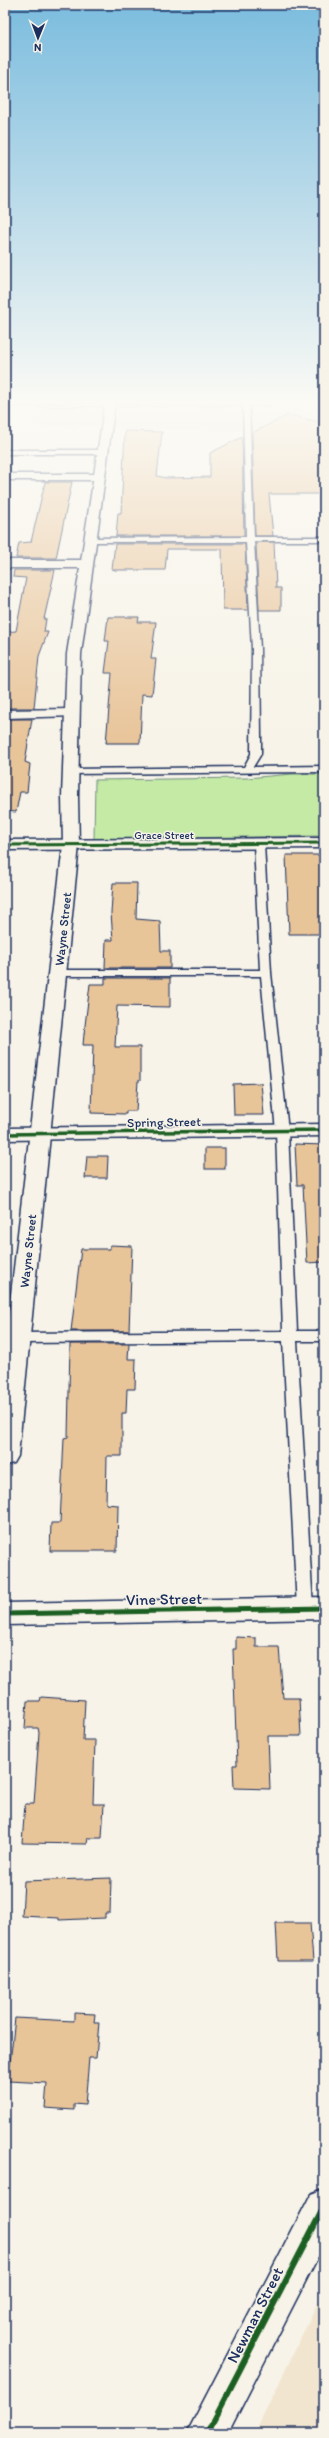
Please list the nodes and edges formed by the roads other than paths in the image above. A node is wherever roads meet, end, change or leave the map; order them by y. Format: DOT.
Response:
graph roads {
  1 [pos="93,516"];
  2 [pos="249,516"];
  3 [pos="250,539"];
  4 [pos="324,539"];
  5 [pos="89,540"];
  6 [pos="5,564"];
  7 [pos="85,564"];
  8 [pos="72,713"];
  9 [pos="5,714"];
  10 [pos="324,769"];
  11 [pos="247,770"];
  12 [pos="70,772"];
  13 [pos="324,843"];
  14 [pos="258,844"];
  15 [pos="5,845"];
  16 [pos="71,845"];
  17 [pos="59,973"];
  18 [pos="266,973"];
  19 [pos="324,1130"];
  20 [pos="282,1131"];
  21 [pos="41,1133"];
  22 [pos="5,1134"];
  23 [pos="290,1336"];
  24 [pos="324,1336"];
  25 [pos="18,1338"];
  26 [pos="5,1456"];
  27 [pos="315,1608"];
  28 [pos="5,1614"];
  29 [pos="324,2207"];
  30 [pos="207,2433"];
  1 -- 5 [label="main road, Wayne Street"];
  2 -- 3 [label="lane"];
  3 -- 4 [label="lane"];
  3 -- 5 [label="lane"];
  3 -- 11 [label="lane"];
  5 -- 7 [label="main road, Wayne Street"];
  6 -- 7 [label="main road"];
  7 -- 8 [label="main road, Wayne Street"];
  8 -- 9 [label="main road"];
  8 -- 12 [label="main road, Wayne Street"];
  10 -- 11 [label="lane"];
  11 -- 12 [label="lane"];
  12 -- 16 [label="main road, Wayne Street"];
  13 -- 14 [label="main road, Grace Street"];
  14 -- 16 [label="main road, Grace Street"];
  14 -- 18 [label="lane"];
  15 -- 16 [label="main road, Grace Street"];
  16 -- 17 [label="main road, Wayne Street"];
  17 -- 18 [label="lane"];
  17 -- 21 [label="main road, Wayne Street"];
  18 -- 20 [label="lane"];
  19 -- 20 [label="main road, Spring Street"];
  20 -- 21 [label="main road, Spring Street"];
  20 -- 23 [label="lane"];
  21 -- 22 [label="main road, Spring Street"];
  21 -- 25 [label="main road, Wayne Street"];
  23 -- 24 [label="lane"];
  23 -- 25 [label="lane"];
  23 -- 27 [label="lane"];
  25 -- 26 [label="main road, Wayne Street"];
  27 -- 28 [label="main road, Vine Street"];
  29 -- 30 [label="main road, Newman Street"];
}
